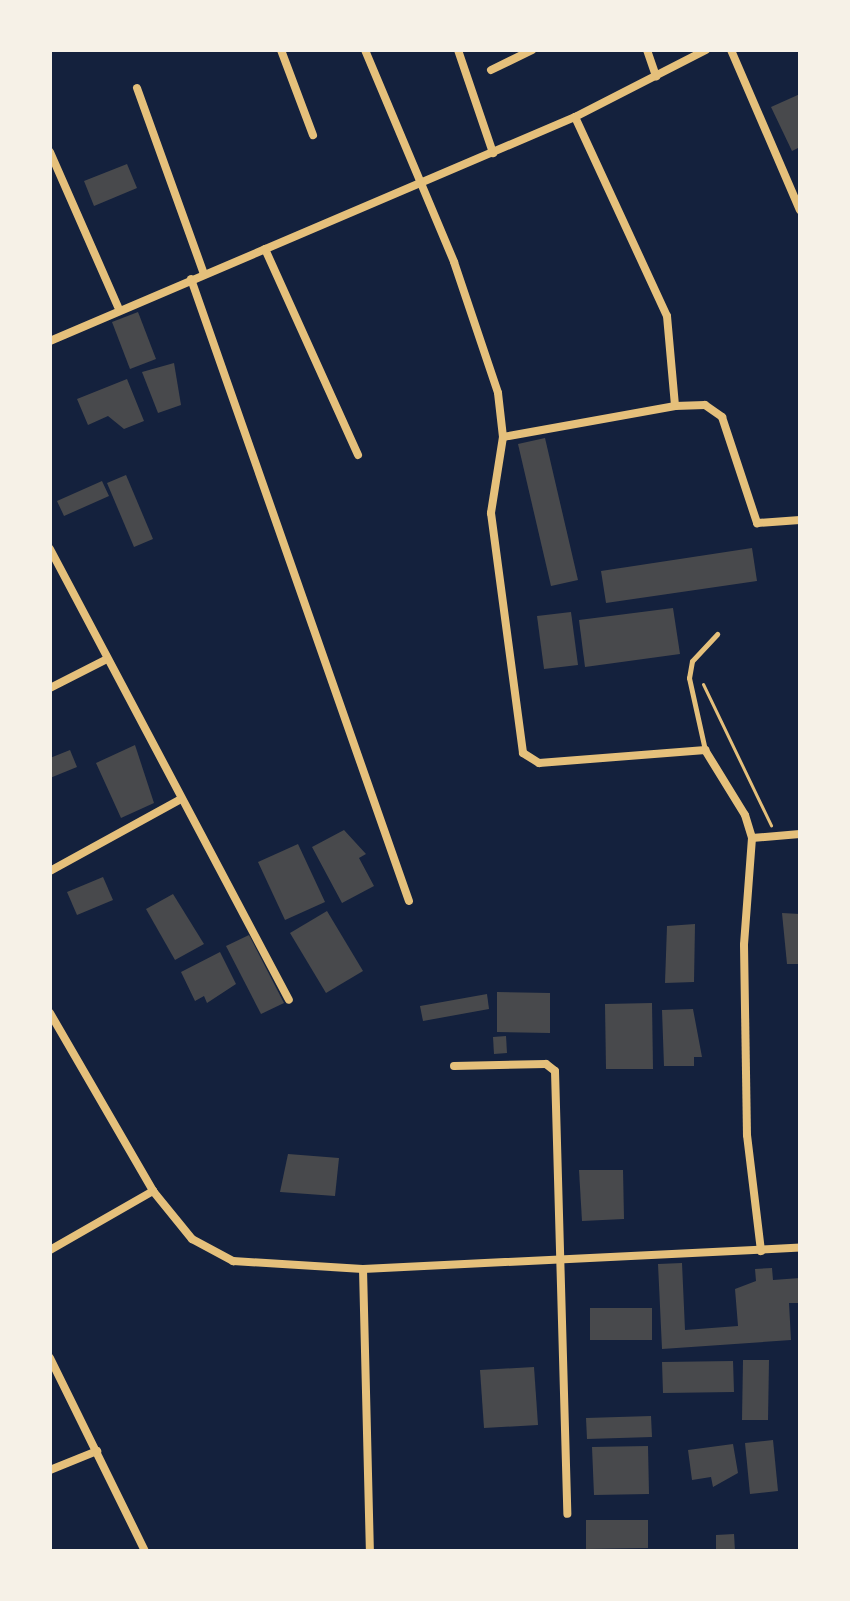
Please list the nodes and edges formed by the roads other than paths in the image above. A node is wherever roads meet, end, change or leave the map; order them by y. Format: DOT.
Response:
graph roads {
  1 [pos="281,50"];
  2 [pos="365,50"];
  3 [pos="458,50"];
  4 [pos="532,50"];
  5 [pos="647,50"];
  6 [pos="706,50"];
  7 [pos="731,50"];
  8 [pos="491,70"];
  9 [pos="656,76"];
  10 [pos="137,88"];
  11 [pos="575,117"];
  12 [pos="313,135"];
  13 [pos="50,152"];
  14 [pos="493,153"];
  15 [pos="421,182"];
  16 [pos="800,210"];
  17 [pos="265,249"];
  18 [pos="204,274"];
  19 [pos="191,279"];
  20 [pos="118,307"];
  21 [pos="50,341"];
  22 [pos="675,406"];
  23 [pos="503,437"];
  24 [pos="358,455"];
  25 [pos="800,520"];
  26 [pos="50,549"];
  27 [pos="717,634"];
  28 [pos="107,659"];
  29 [pos="50,688"];
  30 [pos="705,750"];
  31 [pos="181,799"];
  32 [pos="800,834"];
  33 [pos="752,838"];
  34 [pos="50,871"];
  35 [pos="409,901"];
  36 [pos="289,1000"];
  37 [pos="50,1013"];
  38 [pos="454,1066"];
  39 [pos="153,1191"];
  40 [pos="800,1248"];
  41 [pos="50,1250"];
  42 [pos="761,1251"];
  43 [pos="560,1259"];
  44 [pos="363,1269"];
  45 [pos="50,1358"];
  46 [pos="97,1451"];
  47 [pos="50,1470"];
  48 [pos="567,1514"];
  49 [pos="145,1551"];
  50 [pos="370,1551"];
  1 -- 12 [label="street"];
  2 -- 15 [label="street"];
  3 -- 14 [label="street"];
  4 -- 8 [label="street"];
  5 -- 9 [label="street"];
  6 -- 9 [label="street"];
  7 -- 16 [label="street"];
  9 -- 11 [label="street"];
  10 -- 18 [label="street"];
  11 -- 14 [label="street"];
  11 -- 22 [label="street"];
  13 -- 20 [label="street"];
  14 -- 15 [label="street"];
  15 -- 17 [label="street"];
  15 -- 23 [label="street"];
  17 -- 18 [label="street"];
  17 -- 24 [label="street"];
  18 -- 19 [label="street"];
  19 -- 20 [label="street"];
  19 -- 35 [label="street"];
  20 -- 21 [label="street"];
  22 -- 23 [label="street"];
  22 -- 25 [label="street"];
  23 -- 30 [label="street"];
  26 -- 28 [label="street"];
  27 -- 30 [label="lane"];
  28 -- 29 [label="street"];
  28 -- 31 [label="street"];
  30 -- 33 [label="street"];
  31 -- 34 [label="street"];
  31 -- 36 [label="street"];
  32 -- 33 [label="street"];
  33 -- 42 [label="street"];
  37 -- 39 [label="street"];
  38 -- 43 [label="street"];
  39 -- 41 [label="street"];
  39 -- 44 [label="street"];
  40 -- 42 [label="street"];
  42 -- 43 [label="street"];
  43 -- 44 [label="street"];
  43 -- 48 [label="street"];
  44 -- 50 [label="street"];
  45 -- 46 [label="street"];
  46 -- 47 [label="street"];
  46 -- 49 [label="street"];
}
